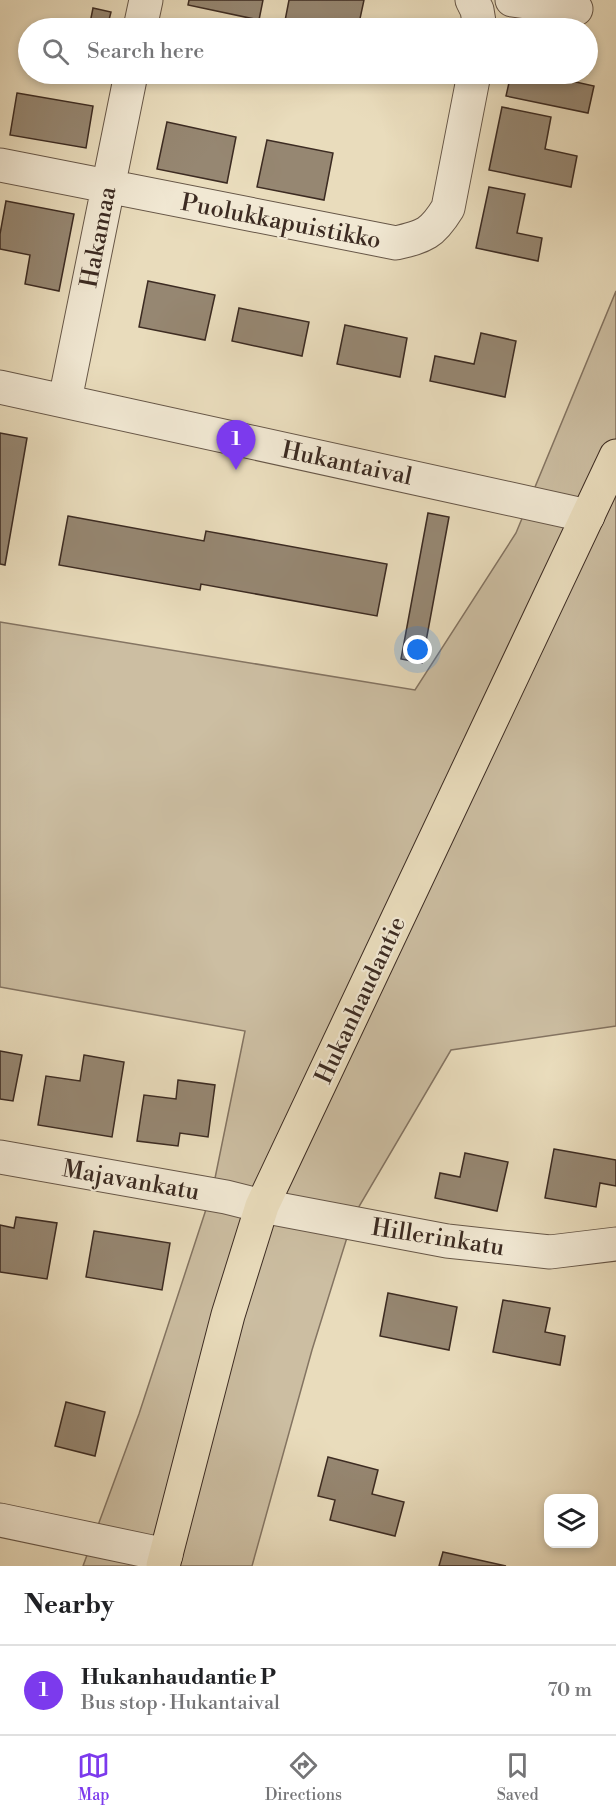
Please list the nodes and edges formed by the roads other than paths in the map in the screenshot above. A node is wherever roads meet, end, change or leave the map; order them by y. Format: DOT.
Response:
graph roads {
  1 [pos="146,0"];
  2 [pos="472,0"];
  3 [pos="512,0"];
  4 [pos="576,9"];
  5 [pos="142,18"];
  6 [pos="478,18"];
  7 [pos="129,84"];
  8 [pos="472,84"];
  9 [pos="0,165"];
  10 [pos="109,185"];
  11 [pos="0,387"];
  12 [pos="65,400"];
  13 [pos="616,456"];
  14 [pos="588,516"];
  15 [pos="0,1157"];
  16 [pos="262,1206"];
  17 [pos="616,1244"];
  18 [pos="0,1520"];
  19 [pos="164,1560"];
  1 -- 5 [label="street"];
  2 -- 6 [label="street"];
  3 -- 4 [label="street"];
  7 -- 10 [label="street, Hakamaa"];
  8 -- 10 [label="street, Puolukkapuistikko"];
  9 -- 10 [label="street, Puolukkapuistikko"];
  10 -- 12 [label="street, Hakamaa"];
  11 -- 12 [label="street, Hukantaival"];
  12 -- 14 [label="street, Hukantaival"];
  13 -- 14 [label="main road, Hukanhaudantie"];
  14 -- 16 [label="main road, Hukanhaudantie"];
  15 -- 16 [label="street, Majavankatu"];
  16 -- 17 [label="street, Hillerinkatu"];
  16 -- 19 [label="main road, Hukanhaudantie"];
  18 -- 19 [label="street"];
}
